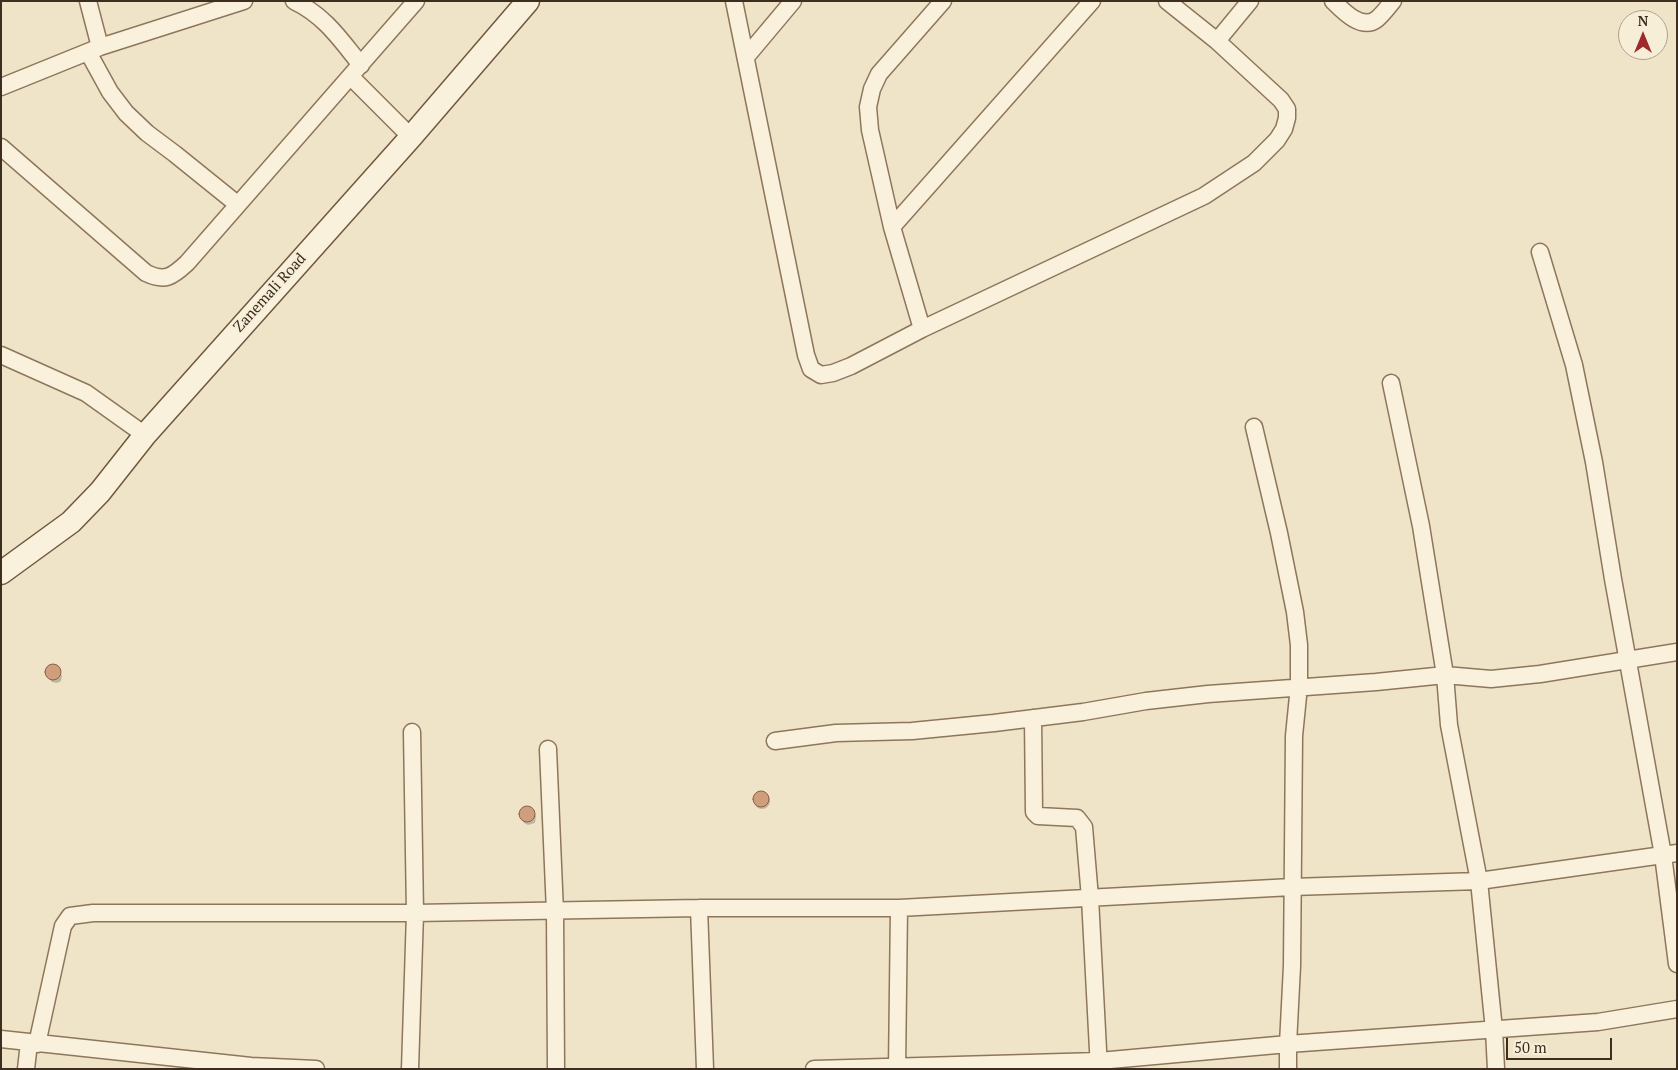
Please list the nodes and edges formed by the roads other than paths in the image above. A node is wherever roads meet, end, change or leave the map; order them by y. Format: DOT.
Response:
graph roads {
  1 [pos="88,1"];
  2 [pos="244,1"];
  3 [pos="294,1"];
  4 [pos="416,1"];
  5 [pos="528,1"];
  6 [pos="734,1"];
  7 [pos="793,1"];
  8 [pos="943,1"];
  9 [pos="1092,1"];
  10 [pos="1167,1"];
  11 [pos="1250,1"];
  12 [pos="1333,1"];
  13 [pos="1393,1"];
  14 [pos="1217,41"];
  15 [pos="94,49"];
  16 [pos="746,57"];
  17 [pos="356,71"];
  18 [pos="1,87"];
  19 [pos="411,136"];
  20 [pos="1,147"];
  21 [pos="237,204"];
  22 [pos="892,227"];
  23 [pos="1540,252"];
  24 [pos="922,328"];
  25 [pos="1,355"];
  26 [pos="1390,384"];
  27 [pos="1254,427"];
  28 [pos="145,435"];
  29 [pos="1,573"];
  30 [pos="1677,652"];
  31 [pos="1629,659"];
  32 [pos="1445,675"];
  33 [pos="1299,686"];
  34 [pos="1032,718"];
  35 [pos="412,732"];
  36 [pos="775,741"];
  37 [pos="548,748"];
  38 [pos="1670,854"];
  39 [pos="1478,881"];
  40 [pos="1292,887"];
  41 [pos="1090,898"];
  42 [pos="699,908"];
  43 [pos="898,908"];
  44 [pos="555,912"];
  45 [pos="415,913"];
  46 [pos="1677,964"];
  47 [pos="1677,1009"];
  48 [pos="1494,1030"];
  49 [pos="1,1039"];
  50 [pos="33,1043"];
  51 [pos="1288,1044"];
  52 [pos="1099,1065"];
  53 [pos="251,1067"];
  54 [pos="897,1068"];
  55 [pos="26,1069"];
  56 [pos="316,1069"];
  57 [pos="410,1069"];
  58 [pos="556,1069"];
  59 [pos="705,1069"];
  60 [pos="814,1069"];
  61 [pos="1288,1069"];
  62 [pos="1496,1069"];
  1 -- 15 [label="street"];
  2 -- 15 [label="street"];
  3 -- 17 [label="street"];
  4 -- 17 [label="street"];
  5 -- 19 [label="street, Zanemali Road"];
  6 -- 16 [label="street"];
  7 -- 16 [label="street"];
  8 -- 22 [label="street"];
  9 -- 22 [label="street"];
  10 -- 14 [label="street"];
  11 -- 14 [label="street"];
  12 -- 13 [label="street"];
  14 -- 24 [label="street"];
  15 -- 18 [label="street"];
  15 -- 21 [label="street"];
  16 -- 24 [label="street"];
  17 -- 19 [label="street"];
  17 -- 21 [label="street"];
  19 -- 28 [label="street, Zanemali Road"];
  20 -- 21 [label="street"];
  22 -- 24 [label="street"];
  23 -- 31 [label="street"];
  25 -- 28 [label="street"];
  26 -- 32 [label="street"];
  27 -- 33 [label="street"];
  28 -- 29 [label="street, Zanemali Road"];
  30 -- 31 [label="street"];
  31 -- 32 [label="street"];
  31 -- 38 [label="street"];
  32 -- 33 [label="street"];
  32 -- 39 [label="street"];
  33 -- 34 [label="street"];
  33 -- 40 [label="street"];
  34 -- 36 [label="street"];
  34 -- 41 [label="street"];
  35 -- 45 [label="street"];
  37 -- 44 [label="street"];
  38 -- 39 [label="street"];
  38 -- 46 [label="street"];
  39 -- 40 [label="street"];
  39 -- 48 [label="street"];
  40 -- 41 [label="street"];
  40 -- 51 [label="street"];
  41 -- 43 [label="street"];
  41 -- 52 [label="street"];
  42 -- 43 [label="street"];
  42 -- 44 [label="street"];
  42 -- 59 [label="street"];
  43 -- 54 [label="street"];
  44 -- 45 [label="street"];
  44 -- 58 [label="street"];
  45 -- 50 [label="street"];
  45 -- 57 [label="street"];
  47 -- 48 [label="street"];
  48 -- 51 [label="street"];
  48 -- 62 [label="street"];
  49 -- 50 [label="street"];
  50 -- 53 [label="street"];
  50 -- 55 [label="street"];
  51 -- 52 [label="street"];
  51 -- 61 [label="street"];
  52 -- 54 [label="street"];
  53 -- 56 [label="street"];
  54 -- 60 [label="street"];
}
